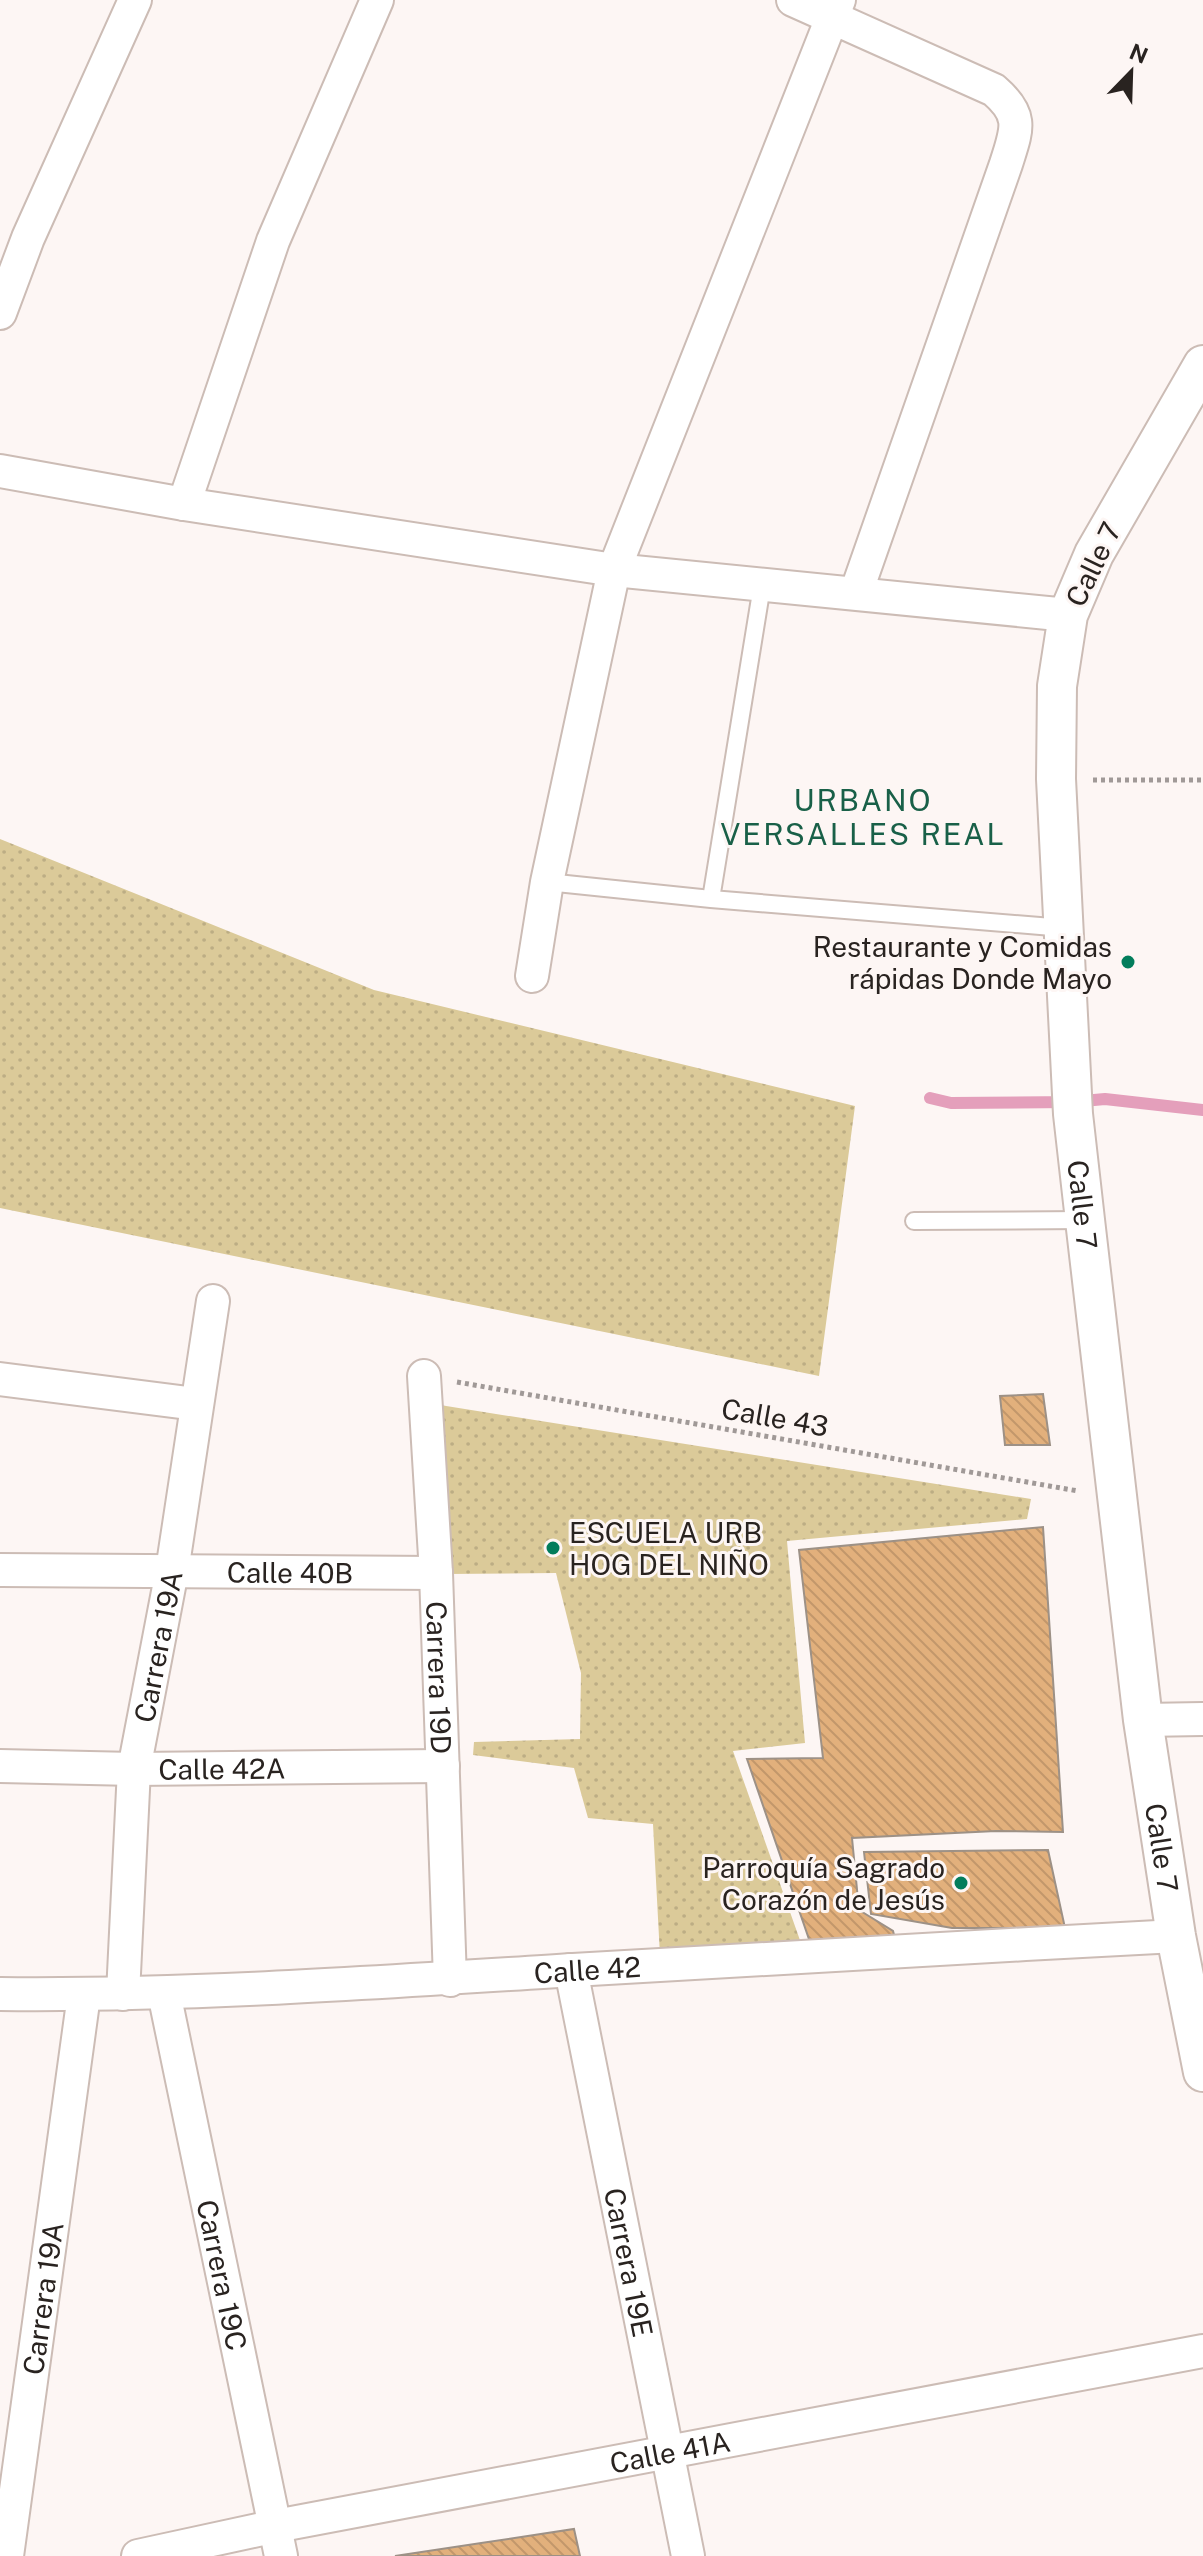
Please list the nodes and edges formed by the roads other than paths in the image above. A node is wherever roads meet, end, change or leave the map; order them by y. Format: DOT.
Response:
graph roads {
  1 [pos="135,0"];
  2 [pos="377,0"];
  3 [pos="793,0"];
  4 [pos="835,9"];
  5 [pos="0,313"];
  6 [pos="1203,365"];
  7 [pos="0,471"];
  8 [pos="184,504"];
  9 [pos="614,570"];
  10 [pos="762,586"];
  11 [pos="856,593"];
  12 [pos="1068,615"];
  13 [pos="547,882"];
  14 [pos="711,899"];
  15 [pos="1064,928"];
  16 [pos="532,976"];
  17 [pos="1085,1220"];
  18 [pos="914,1221"];
  19 [pos="213,1301"];
  20 [pos="424,1376"];
  21 [pos="0,1379"];
  22 [pos="196,1404"];
  23 [pos="0,1570"];
  24 [pos="172,1571"];
  25 [pos="436,1573"];
  26 [pos="1203,1719"];
  27 [pos="1143,1720"];
  28 [pos="0,1766"];
  29 [pos="443,1766"];
  30 [pos="134,1769"];
  31 [pos="1176,1936"];
  32 [pos="571,1970"];
  33 [pos="450,1980"];
  34 [pos="164,1993"];
  35 [pos="0,1994"];
  36 [pos="123,1994"];
  37 [pos="84,1995"];
  38 [pos="1203,2072"];
  39 [pos="1203,2351"];
  40 [pos="667,2451"];
  41 [pos="279,2541"];
  42 [pos="7,2556"];
  43 [pos="138,2556"];
  44 [pos="688,2556"];
  1 -- 5 [label="street"];
  2 -- 8 [label="street"];
  3 -- 4 [label="street"];
  4 -- 9 [label="street"];
  4 -- 11 [label="street"];
  6 -- 12 [label="street, Calle 7"];
  7 -- 8 [label="street"];
  8 -- 9 [label="street"];
  9 -- 10 [label="street"];
  9 -- 13 [label="street"];
  10 -- 11 [label="street"];
  10 -- 14 [label="lane"];
  11 -- 12 [label="street"];
  12 -- 15 [label="street, Calle 7"];
  13 -- 14 [label="lane"];
  13 -- 16 [label="street"];
  14 -- 15 [label="lane"];
  15 -- 17 [label="street, Calle 7"];
  17 -- 18 [label="lane"];
  17 -- 27 [label="street, Calle 7"];
  19 -- 22 [label="street, Carrera 19A"];
  20 -- 25 [label="street, Carrera 19D"];
  21 -- 22 [label="street"];
  22 -- 24 [label="street, Carrera 19A"];
  23 -- 24 [label="street, Calle 40B"];
  24 -- 25 [label="street, Calle 40B"];
  24 -- 30 [label="street, Carrera 19A"];
  25 -- 29 [label="street, Carrera 19D"];
  26 -- 27 [label="street"];
  27 -- 31 [label="street, Calle 7"];
  28 -- 30 [label="street, Calle 42A"];
  29 -- 30 [label="street, Calle 42A"];
  29 -- 33 [label="street, Carrera 19D"];
  30 -- 36 [label="street, Carrera 19A"];
  31 -- 32 [label="street, Calle 42"];
  31 -- 38 [label="street, Calle 7"];
  32 -- 33 [label="street, Calle 42"];
  32 -- 40 [label="street, Carrera 19E"];
  33 -- 34 [label="street, Calle 42"];
  34 -- 36 [label="street, Calle 42"];
  34 -- 41 [label="street, Carrera 19C"];
  35 -- 37 [label="street, Calle 42"];
  36 -- 37 [label="street, Calle 42"];
  37 -- 42 [label="street, Carrera 19A"];
  39 -- 40 [label="street, Calle 41A"];
  40 -- 41 [label="street, Calle 41A"];
  40 -- 44 [label="street, Carrera 19E"];
  41 -- 43 [label="street, Calle 41A"];
}
